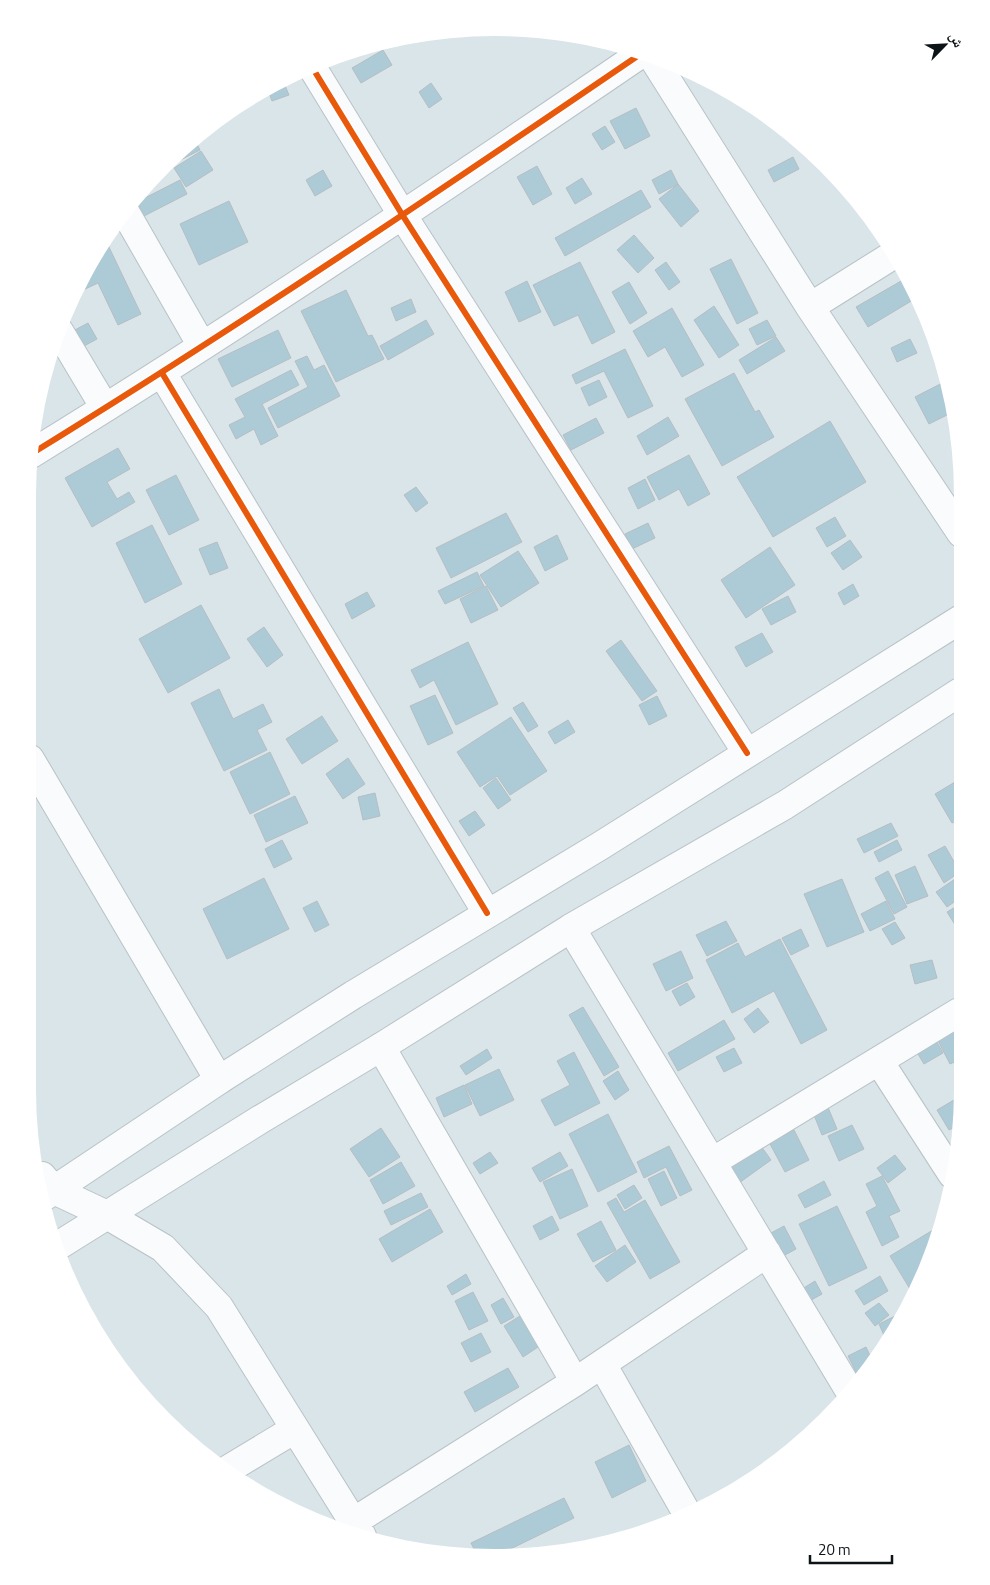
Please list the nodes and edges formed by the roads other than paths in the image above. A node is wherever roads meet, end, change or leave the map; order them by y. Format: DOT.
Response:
graph roads {
  1 [pos="634,58"];
  2 [pos="660,67"];
  3 [pos="315,73"];
  4 [pos="403,216"];
  5 [pos="129,219"];
  6 [pos="887,258"];
  7 [pos="810,307"];
  8 [pos="64,339"];
  9 [pos="202,346"];
  10 [pos="162,373"];
  11 [pos="105,408"];
  12 [pos="39,449"];
  13 [pos="954,523"];
  14 [pos="954,623"];
  15 [pos="954,696"];
  16 [pos="747,753"];
  17 [pos="36,769"];
  18 [pos="487,913"];
  19 [pos="571,928"];
  20 [pos="954,1015"];
  21 [pos="381,1048"];
  22 [pos="879,1061"];
  23 [pos="219,1080"];
  24 [pos="712,1162"];
  25 [pos="947,1167"];
  26 [pos="47,1187"];
  27 [pos="108,1215"];
  28 [pos="63,1243"];
  29 [pos="767,1253"];
  30 [pos="602,1364"];
  31 [pos="575,1382"];
  32 [pos="846,1385"];
  33 [pos="295,1429"];
  34 [pos="233,1466"];
  35 [pos="684,1508"];
  36 [pos="357,1527"];
  37 [pos="360,1528"];
  1 -- 4 [label="street"];
  2 -- 7 [label="street"];
  3 -- 4 [label="street"];
  4 -- 9 [label="street"];
  4 -- 16 [label="street"];
  5 -- 9 [label="street"];
  6 -- 7 [label="street"];
  7 -- 13 [label="street"];
  8 -- 11 [label="street"];
  9 -- 10 [label="street"];
  10 -- 11 [label="street"];
  10 -- 18 [label="street"];
  11 -- 12 [label="street"];
  14 -- 16 [label="street"];
  15 -- 19 [label="street"];
  16 -- 18 [label="street"];
  17 -- 23 [label="street"];
  18 -- 23 [label="street"];
  19 -- 21 [label="street"];
  19 -- 24 [label="street"];
  20 -- 22 [label="street"];
  21 -- 27 [label="street"];
  21 -- 31 [label="street"];
  22 -- 24 [label="street"];
  22 -- 25 [label="street"];
  23 -- 26 [label="street"];
  24 -- 29 [label="street"];
  26 -- 27 [label="street"];
  27 -- 28 [label="street"];
  27 -- 33 [label="street"];
  29 -- 30 [label="street"];
  29 -- 32 [label="street"];
  30 -- 31 [label="street"];
  30 -- 35 [label="street"];
  31 -- 37 [label="street"];
  33 -- 34 [label="street"];
  33 -- 36 [label="street"];
}
